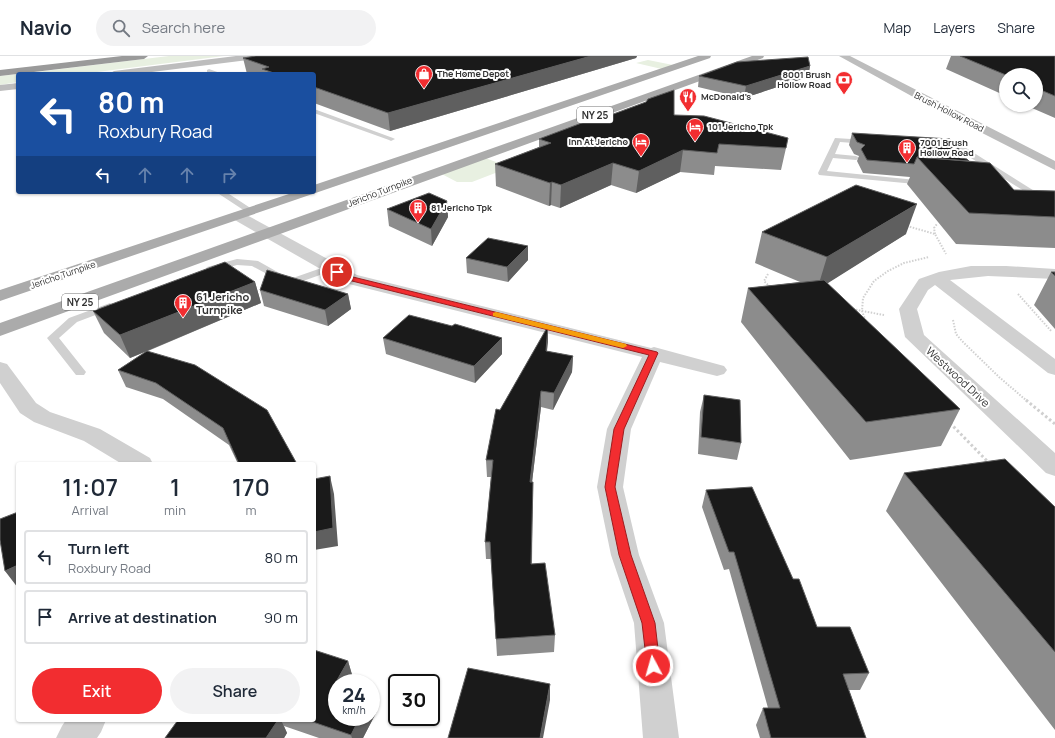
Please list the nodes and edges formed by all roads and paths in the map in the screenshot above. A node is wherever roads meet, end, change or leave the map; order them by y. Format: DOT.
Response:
graph roads {
  1 [pos="144,56"];
  2 [pos="257,56"];
  3 [pos="707,56"];
  4 [pos="760,56"];
  5 [pos="843,56"];
  6 [pos="209,71"];
  7 [pos="130,72"];
  8 [pos="212,72"];
  9 [pos="0,73"];
  10 [pos="16,86"];
  11 [pos="0,88"];
  12 [pos="316,112"];
  13 [pos="945,138"];
  14 [pos="391,139"];
  15 [pos="876,142"];
  16 [pos="930,146"];
  17 [pos="960,148"];
  18 [pos="830,156"];
  19 [pos="856,158"];
  20 [pos="1055,166"];
  21 [pos="981,169"];
  22 [pos="996,170"];
  23 [pos="931,183"];
  24 [pos="316,189"];
  25 [pos="1017,190"];
  26 [pos="222,194"];
  27 [pos="303,194"];
  28 [pos="244,214"];
  29 [pos="900,224"];
  30 [pos="937,224"];
  31 [pos="270,234"];
  32 [pos="935,234"];
  33 [pos="939,255"];
  34 [pos="931,256"];
  35 [pos="202,267"];
  36 [pos="330,268"];
  37 [pos="768,274"];
  38 [pos="1055,274"];
  39 [pos="938,279"];
  40 [pos="775,290"];
  41 [pos="1015,290"];
  42 [pos="0,296"];
  43 [pos="123,301"];
  44 [pos="847,308"];
  45 [pos="862,311"];
  46 [pos="67,314"];
  47 [pos="866,323"];
  48 [pos="0,330"];
  49 [pos="1052,332"];
  50 [pos="654,353"];
  51 [pos="0,368"];
  52 [pos="1055,369"];
  53 [pos="717,370"];
  54 [pos="80,372"];
  55 [pos="945,418"];
  56 [pos="138,462"];
  57 [pos="993,467"];
  58 [pos="1055,467"];
  59 [pos="87,722"];
  60 [pos="74,738"];
  61 [pos="661,738"];
  1 -- 9 [label="highway"];
  2 -- 7 [label="main road"];
  3 -- 24 [label="main road, Jericho Turnpike / NY 25"];
  4 -- 31 [label="main road, Jericho Turnpike / NY 25"];
  5 -- 20 [label="main road, Brush Hollow Road"];
  6 -- 8 [label="lane"];
  10 -- 11 [label="main road"];
  12 -- 14 [label="lane"];
  13 -- 17 [label="lane"];
  15 -- 18 [label="lane"];
  16 -- 17 [label="lane"];
  17 -- 22 [label="lane"];
  18 -- 19 [label="lane"];
  18 -- 23 [label="lane"];
  21 -- 22 [label="lane"];
  22 -- 25 [label="lane"];
  26 -- 28 [label="lane"];
  27 -- 28 [label="main road, Jericho Turnpike"];
  28 -- 31 [label="street"];
  28 -- 42 [label="main road, Jericho Turnpike"];
  29 -- 32 [label="path"];
  30 -- 32 [label="path"];
  31 -- 35 [label="main road, Jericho Turnpike / NY 25"];
  31 -- 36 [label="street"];
  32 -- 33 [label="path"];
  34 -- 45 [label="path"];
  35 -- 36 [label="lane"];
  35 -- 46 [label="main road, Jericho Turnpike / NY 25"];
  36 -- 50 [label="street"];
  37 -- 40 [label="path"];
  38 -- 39 [label="street, Westwood Drive"];
  39 -- 52 [label="street"];
  39 -- 58 [label="street, Westwood Drive"];
  41 -- 49 [label="path"];
  43 -- 46 [label="lane"];
  44 -- 45 [label="path"];
  45 -- 47 [label="path"];
  46 -- 48 [label="main road, Jericho Turnpike / NY 25"];
  46 -- 54 [label="lane"];
  50 -- 53 [label="street"];
  50 -- 61 [label="street"];
  51 -- 56 [label="street"];
  55 -- 57 [label="path"];
  59 -- 60 [label="street"];
}
